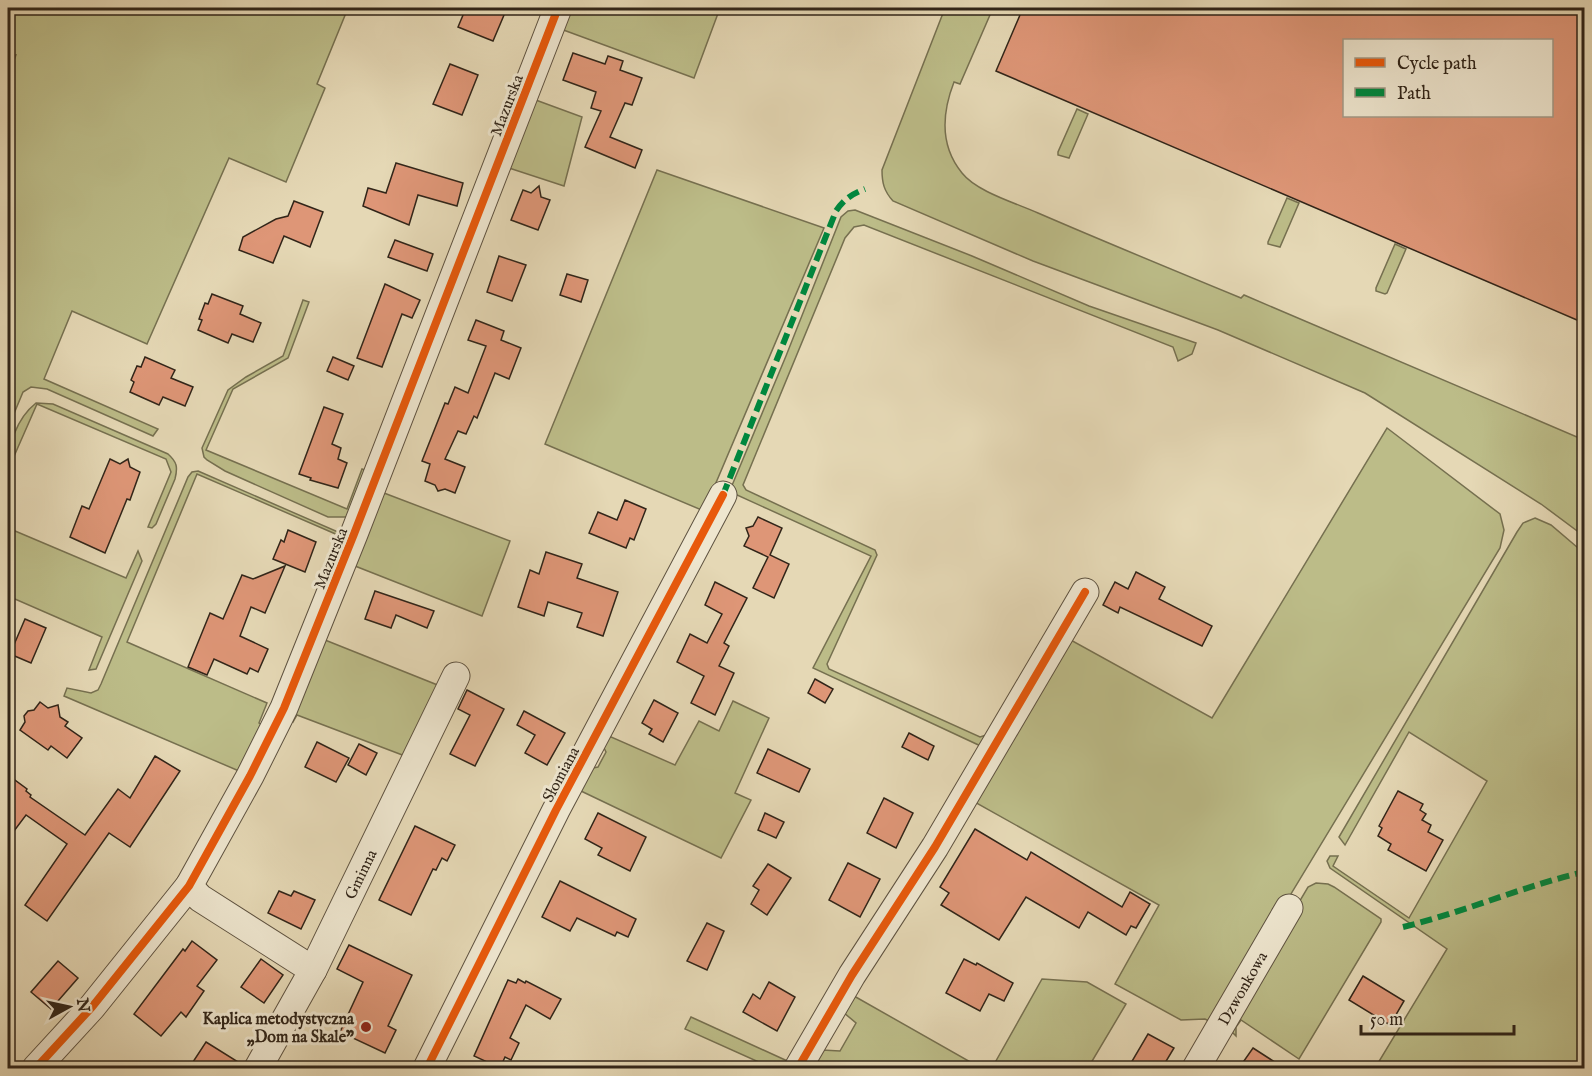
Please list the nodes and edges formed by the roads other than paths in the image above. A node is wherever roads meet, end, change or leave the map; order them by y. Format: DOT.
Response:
graph roads {
  1 [pos="558,8"];
  2 [pos="723,495"];
  3 [pos="1085,592"];
  4 [pos="456,676"];
  5 [pos="189,886"];
  6 [pos="1289,908"];
  7 [pos="312,970"];
  8 [pos="36,1068"];
  9 [pos="258,1068"];
  10 [pos="427,1068"];
  11 [pos="798,1068"];
  12 [pos="1196,1068"];
  1 -- 5 [label="street, Mazurska"];
  2 -- 10 [label="street, Słomiana"];
  3 -- 11 [label="street"];
  4 -- 7 [label="street, Gminna"];
  5 -- 7 [label="street"];
  5 -- 8 [label="street, Mazurska"];
  6 -- 12 [label="street, Dzwonkowa"];
  7 -- 9 [label="street, Gminna"];
}
